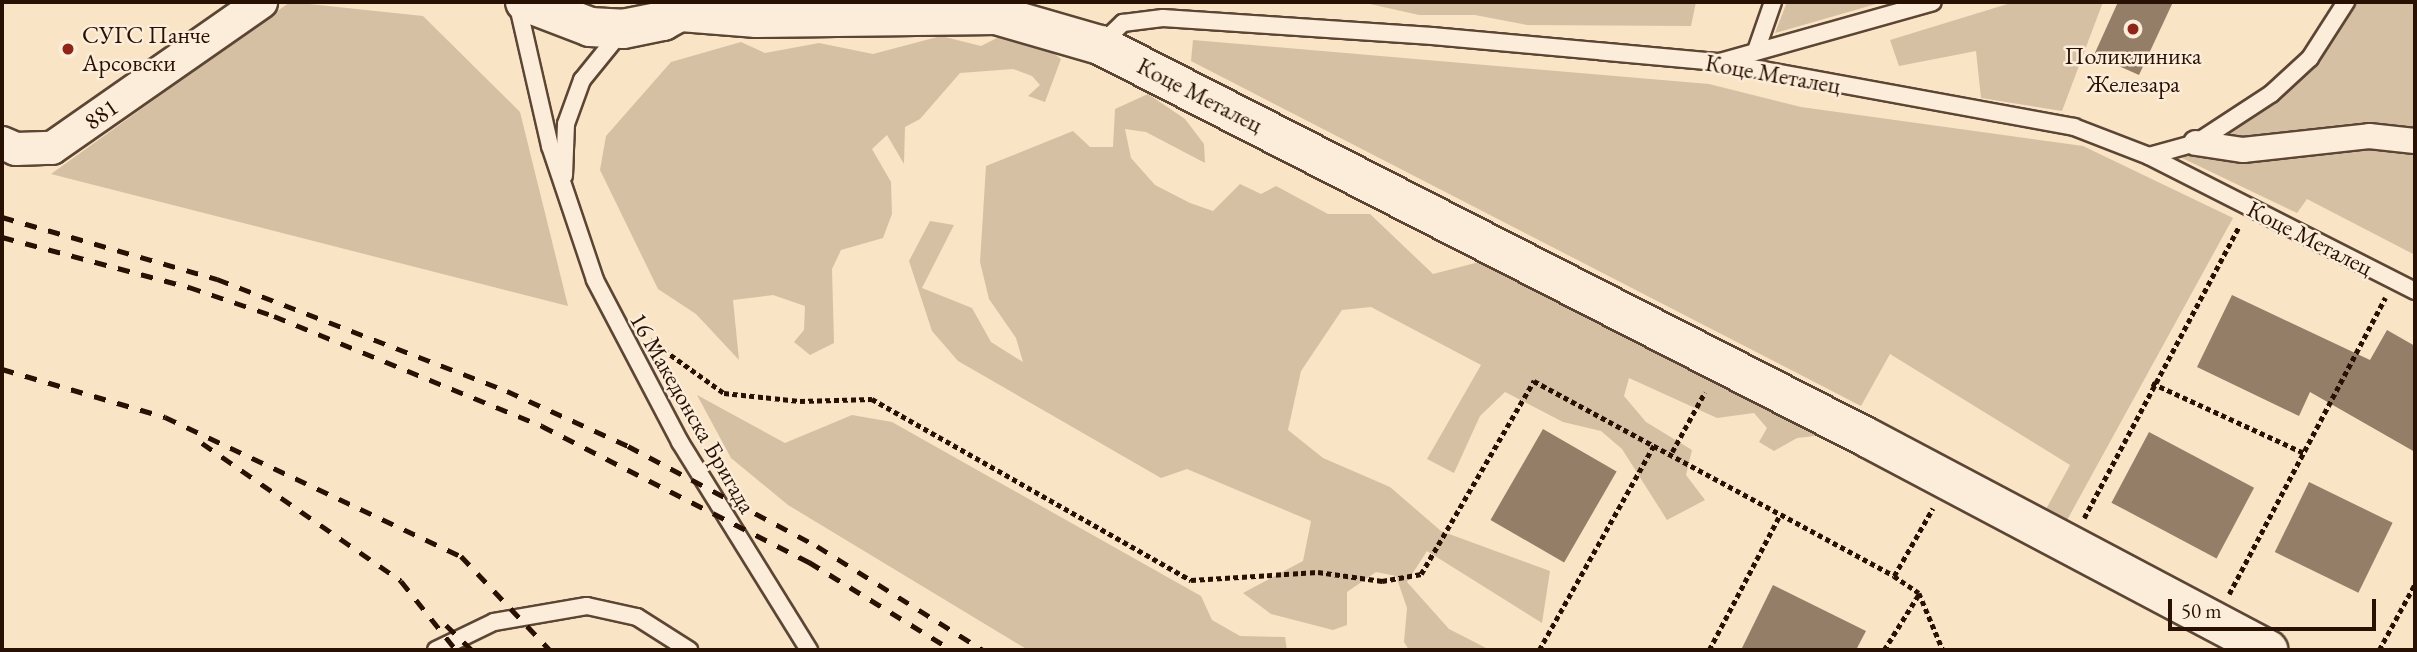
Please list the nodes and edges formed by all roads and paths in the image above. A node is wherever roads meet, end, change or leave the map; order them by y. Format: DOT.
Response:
graph roads {
  1 [pos="261,2"];
  2 [pos="517,2"];
  3 [pos="525,2"];
  4 [pos="816,2"];
  5 [pos="1773,2"];
  6 [pos="1933,2"];
  7 [pos="2346,2"];
  8 [pos="689,7"];
  9 [pos="861,17"];
  10 [pos="623,29"];
  11 [pos="1100,45"];
  12 [pos="1757,48"];
  13 [pos="1720,62"];
  14 [pos="2415,141"];
  15 [pos="2,143"];
  16 [pos="2196,143"];
  17 [pos="2150,156"];
  18 [pos="564,186"];
  19 [pos="2250,207"];
  20 [pos="2394,280"];
  21 [pos="2415,291"];
  22 [pos="620,334"];
  23 [pos="1721,363"];
  24 [pos="2152,383"];
  25 [pos="1655,443"];
  26 [pos="1672,452"];
  27 [pos="2304,453"];
  28 [pos="1949,480"];
  29 [pos="1780,515"];
  30 [pos="2071,544"];
  31 [pos="1894,576"];
  32 [pos="2415,584"];
  33 [pos="1919,593"];
  34 [pos="2213,622"];
  35 [pos="436,650"];
  36 [pos="689,650"];
  37 [pos="809,650"];
  38 [pos="1539,650"];
  39 [pos="1709,650"];
  40 [pos="1884,650"];
  41 [pos="1943,650"];
  42 [pos="2268,650"];
  43 [pos="2379,650"];
  1 -- 15 [label="street, 881"];
  2 -- 18 [label="lane, 16 Македонска Бригада"];
  3 -- 10 [label="street"];
  4 -- 9 [label="street, Коце Металец"];
  5 -- 12 [label="lane"];
  6 -- 12 [label="lane"];
  7 -- 16 [label="lane"];
  8 -- 9 [label="street, Коце Металец"];
  8 -- 10 [label="street, Коце Металец"];
  9 -- 11 [label="street, Коце Металец"];
  10 -- 18 [label="lane, 16 Македонска Бригада"];
  11 -- 13 [label="lane, Коце Металец"];
  11 -- 23 [label="street, Коце Металец"];
  12 -- 13 [label="lane"];
  13 -- 17 [label="lane, Коце Металец"];
  14 -- 16 [label="street"];
  16 -- 17 [label="lane"];
  17 -- 19 [label="lane, Коце Металец"];
  18 -- 22 [label="lane, 16 Македонска Бригада"];
  19 -- 20 [label="lane, Коце Металец"];
  19 -- 24 [label="path"];
  20 -- 21 [label="lane, Коце Металец"];
  20 -- 27 [label="path"];
  22 -- 25 [label="path"];
  22 -- 37 [label="lane, 16 Македонска Бригада"];
  23 -- 26 [label="path"];
  23 -- 28 [label="street, Коце Металец"];
  24 -- 27 [label="path"];
  24 -- 30 [label="path"];
  25 -- 26 [label="path"];
  25 -- 38 [label="path"];
  26 -- 29 [label="path"];
  27 -- 34 [label="path"];
  28 -- 30 [label="street, Коце Металец"];
  28 -- 31 [label="path"];
  29 -- 31 [label="path"];
  29 -- 39 [label="path"];
  30 -- 34 [label="street, Коце Металец"];
  31 -- 33 [label="path"];
  32 -- 43 [label="path"];
  33 -- 40 [label="path"];
  33 -- 41 [label="path"];
  34 -- 42 [label="street, Коце Металец"];
  35 -- 36 [label="lane"];
}
